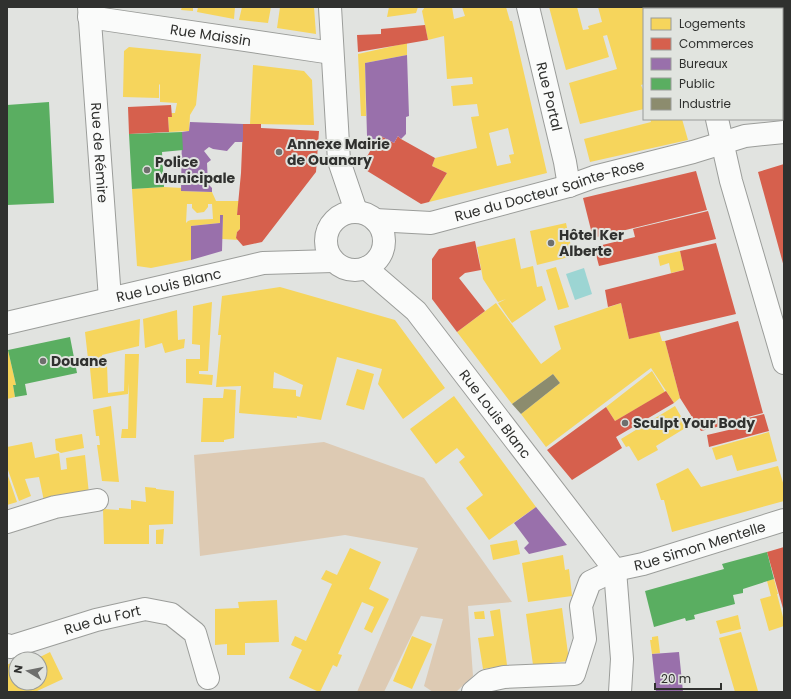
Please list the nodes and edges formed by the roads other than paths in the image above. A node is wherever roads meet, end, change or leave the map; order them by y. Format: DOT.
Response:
graph roads {
  1 [pos="330,7"];
  2 [pos="528,7"];
  3 [pos="89,12"];
  4 [pos="332,53"];
  5 [pos="716,120"];
  6 [pos="784,132"];
  7 [pos="722,144"];
  8 [pos="569,186"];
  9 [pos="366,216"];
  10 [pos="333,261"];
  11 [pos="366,268"];
  12 [pos="110,298"];
  13 [pos="7,323"];
  14 [pos="784,363"];
  15 [pos="97,500"];
  16 [pos="784,520"];
  17 [pos="7,522"];
  18 [pos="615,570"];
  19 [pos="7,645"];
  20 [pos="208,678"];
  21 [pos="473,692"];
  22 [pos="620,692"];
  1 -- 4 [label="street"];
  2 -- 8 [label="street, Rue Portal"];
  3 -- 4 [label="street, Rue Maissin"];
  3 -- 12 [label="street, Rue de Rémire"];
  4 -- 9 [label="street"];
  5 -- 7 [label="street"];
  6 -- 7 [label="street, Rue du Docteur Sainte-Rose"];
  7 -- 8 [label="street, Rue du Docteur Sainte-Rose"];
  7 -- 14 [label="street"];
  8 -- 9 [label="street, Rue du Docteur Sainte-Rose"];
  9 -- 10 [label="street"];
  9 -- 11 [label="street"];
  10 -- 11 [label="street"];
  10 -- 12 [label="street, Rue Louis Blanc"];
  11 -- 18 [label="street, Rue Louis Blanc"];
  12 -- 13 [label="street, Rue Louis Blanc"];
  15 -- 17 [label="street"];
  16 -- 18 [label="street, Rue Simon Mentelle"];
  18 -- 21 [label="street, Rue Simon Mentelle"];
  18 -- 22 [label="street"];
  19 -- 20 [label="street, Rue du Fort"];
}
